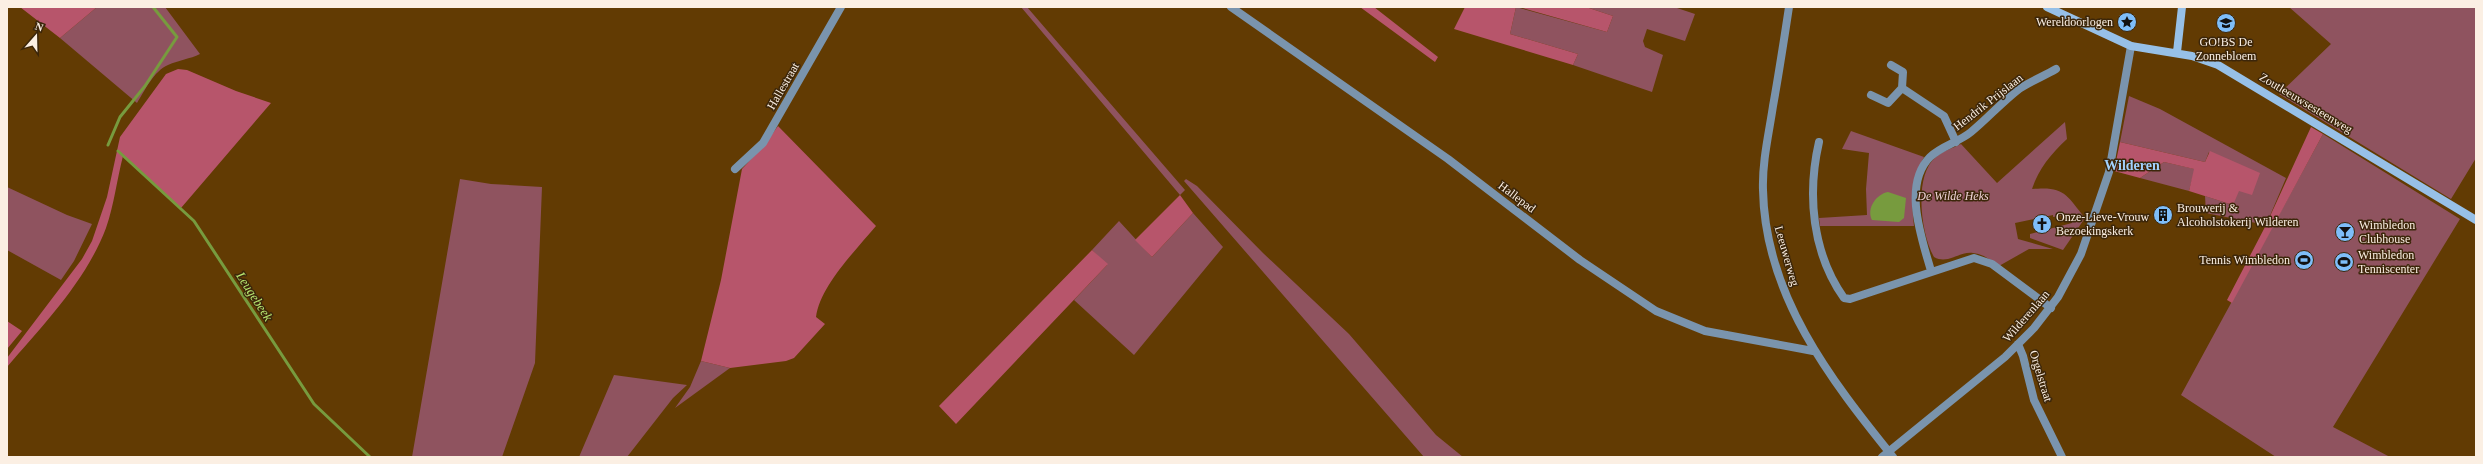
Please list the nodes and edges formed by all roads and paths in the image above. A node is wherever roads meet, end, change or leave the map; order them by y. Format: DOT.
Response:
graph roads {
  1 [pos="841,7"];
  2 [pos="1230,7"];
  3 [pos="1789,7"];
  4 [pos="2047,7"];
  5 [pos="2182,7"];
  6 [pos="2131,46"];
  7 [pos="2177,52"];
  8 [pos="1891,65"];
  9 [pos="2056,68"];
  10 [pos="1902,88"];
  11 [pos="1871,95"];
  12 [pos="1819,142"];
  13 [pos="1956,142"];
  14 [pos="735,169"];
  15 [pos="2476,220"];
  16 [pos="1931,271"];
  17 [pos="2051,308"];
  18 [pos="2018,344"];
  19 [pos="1814,351"];
  20 [pos="1888,455"];
  21 [pos="2062,457"];
  1 -- 14 [label="street, Hallestraat"];
  2 -- 19 [label="street, Hallepad"];
  3 -- 19 [label="street, Leeuwerweg"];
  4 -- 6 [label="street, Zoutleeuwsesteenweg"];
  5 -- 7 [label="street"];
  6 -- 7 [label="street, Zoutleeuwsesteenweg"];
  6 -- 17 [label="street, Wilderenlaan"];
  7 -- 15 [label="street, Zoutleeuwsesteenweg"];
  8 -- 10 [label="street"];
  9 -- 13 [label="street, Hendrik Prijslaan"];
  10 -- 11 [label="street"];
  10 -- 13 [label="street, Hendrik Prijslaan"];
  12 -- 16 [label="street"];
  13 -- 16 [label="street, Hendrik Prijslaan"];
  16 -- 17 [label="street"];
  17 -- 18 [label="street, Wilderenlaan"];
  18 -- 20 [label="street, Wilderenlaan"];
  18 -- 21 [label="street, Orgelstraat"];
  19 -- 20 [label="street, Leeuwerweg"];
}
